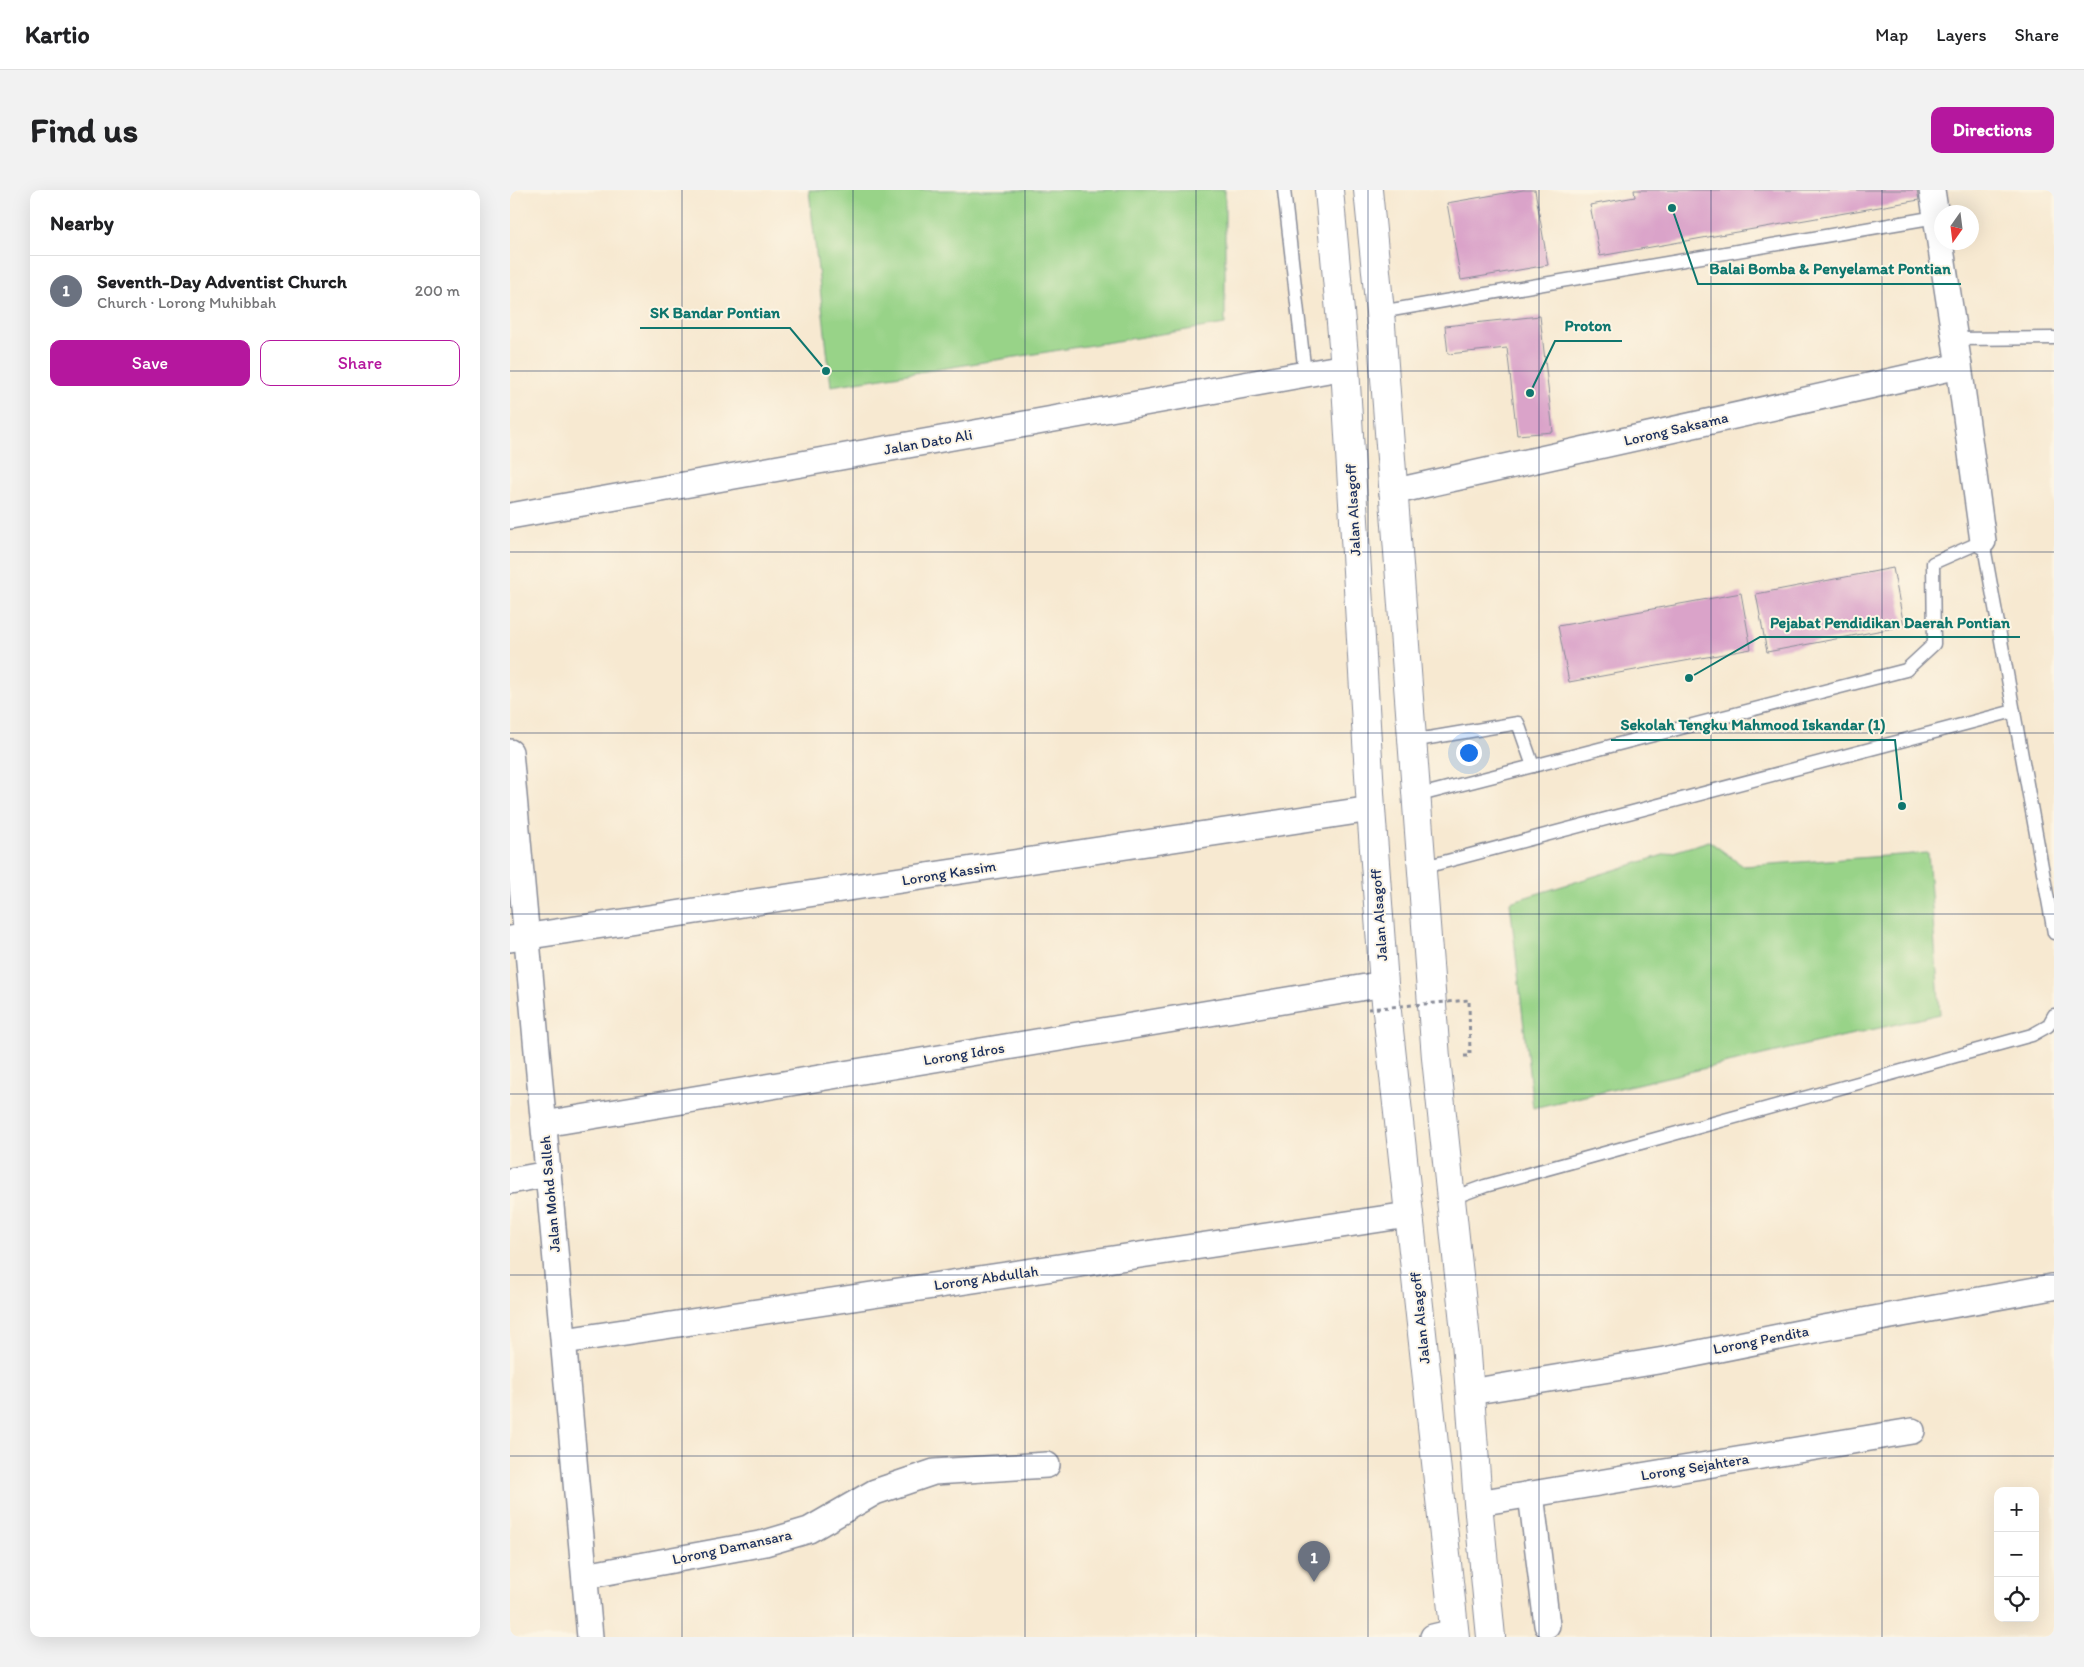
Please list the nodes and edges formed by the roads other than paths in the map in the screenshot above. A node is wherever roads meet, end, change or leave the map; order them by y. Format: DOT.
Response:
graph roads {
  1 [pos="1284,190"];
  2 [pos="1329,190"];
  3 [pos="1368,190"];
  4 [pos="1932,190"];
  5 [pos="1934,205"];
  6 [pos="1934,217"];
  7 [pos="1372,232"];
  8 [pos="1333,237"];
  9 [pos="1941,250"];
  10 [pos="1380,312"];
  11 [pos="2054,338"];
  12 [pos="1955,340"];
  13 [pos="1959,366"];
  14 [pos="1345,367"];
  15 [pos="1305,374"];
  16 [pos="1392,492"];
  17 [pos="510,516"];
  18 [pos="1983,541"];
  19 [pos="2014,711"];
  20 [pos="1412,741"];
  21 [pos="510,752"];
  22 [pos="1534,766"];
  23 [pos="1416,796"];
  24 [pos="1371,809"];
  25 [pos="1421,868"];
  26 [pos="2054,933"];
  27 [pos="518,937"];
  28 [pos="1384,984"];
  29 [pos="2054,1015"];
  30 [pos="544,1124"];
  31 [pos="548,1174"];
  32 [pos="510,1181"];
  33 [pos="1452,1198"];
  34 [pos="1408,1216"];
  35 [pos="2052,1287"];
  36 [pos="564,1340"];
  37 [pos="1470,1392"];
  38 [pos="1912,1431"];
  39 [pos="1047,1465"];
  40 [pos="1531,1494"];
  41 [pos="1478,1503"];
  42 [pos="585,1576"];
  43 [pos="1547,1624"];
  44 [pos="1447,1635"];
  45 [pos="590,1637"];
  46 [pos="1491,1637"];
  1 -- 15 [label="lane"];
  2 -- 8 [label="highway, Jalan Alsagoff"];
  3 -- 7 [label="highway"];
  4 -- 5 [label="street"];
  6 -- 10 [label="lane"];
  7 -- 8 [label="highway"];
  7 -- 10 [label="highway"];
  8 -- 14 [label="highway, Jalan Alsagoff"];
  9 -- 12 [label="street"];
  10 -- 16 [label="highway"];
  11 -- 12 [label="lane"];
  12 -- 13 [label="street"];
  13 -- 16 [label="street, Lorong Saksama"];
  13 -- 18 [label="street"];
  14 -- 15 [label="street, Jalan Dato Ali"];
  14 -- 24 [label="highway, Jalan Alsagoff"];
  15 -- 17 [label="street, Jalan Dato Ali"];
  16 -- 20 [label="highway"];
  18 -- 19 [label="lane"];
  18 -- 22 [label="lane"];
  19 -- 25 [label="lane"];
  19 -- 26 [label="lane"];
  20 -- 22 [label="lane"];
  20 -- 23 [label="highway"];
  21 -- 27 [label="street, Jalan Mohd Salleh"];
  22 -- 23 [label="lane"];
  23 -- 25 [label="highway"];
  24 -- 27 [label="street, Lorong Kassim"];
  24 -- 28 [label="highway, Jalan Alsagoff"];
  25 -- 33 [label="highway"];
  27 -- 30 [label="street, Jalan Mohd Salleh"];
  28 -- 30 [label="street, Lorong Idros"];
  28 -- 34 [label="highway, Jalan Alsagoff"];
  29 -- 33 [label="lane"];
  30 -- 31 [label="street, Jalan Mohd Salleh"];
  31 -- 32 [label="street"];
  31 -- 36 [label="street, Jalan Mohd Salleh"];
  33 -- 37 [label="highway"];
  34 -- 36 [label="street, Lorong Abdullah"];
  34 -- 44 [label="highway, Jalan Alsagoff"];
  35 -- 37 [label="street, Lorong Pendita"];
  36 -- 42 [label="street, Jalan Mohd Salleh"];
  37 -- 41 [label="highway"];
  38 -- 40 [label="street, Lorong Sejahtera"];
  39 -- 42 [label="street, Lorong Damansara"];
  40 -- 41 [label="street, Lorong Sejahtera"];
  40 -- 43 [label="street"];
  41 -- 46 [label="highway"];
  42 -- 45 [label="street, Jalan Mohd Salleh"];
}
